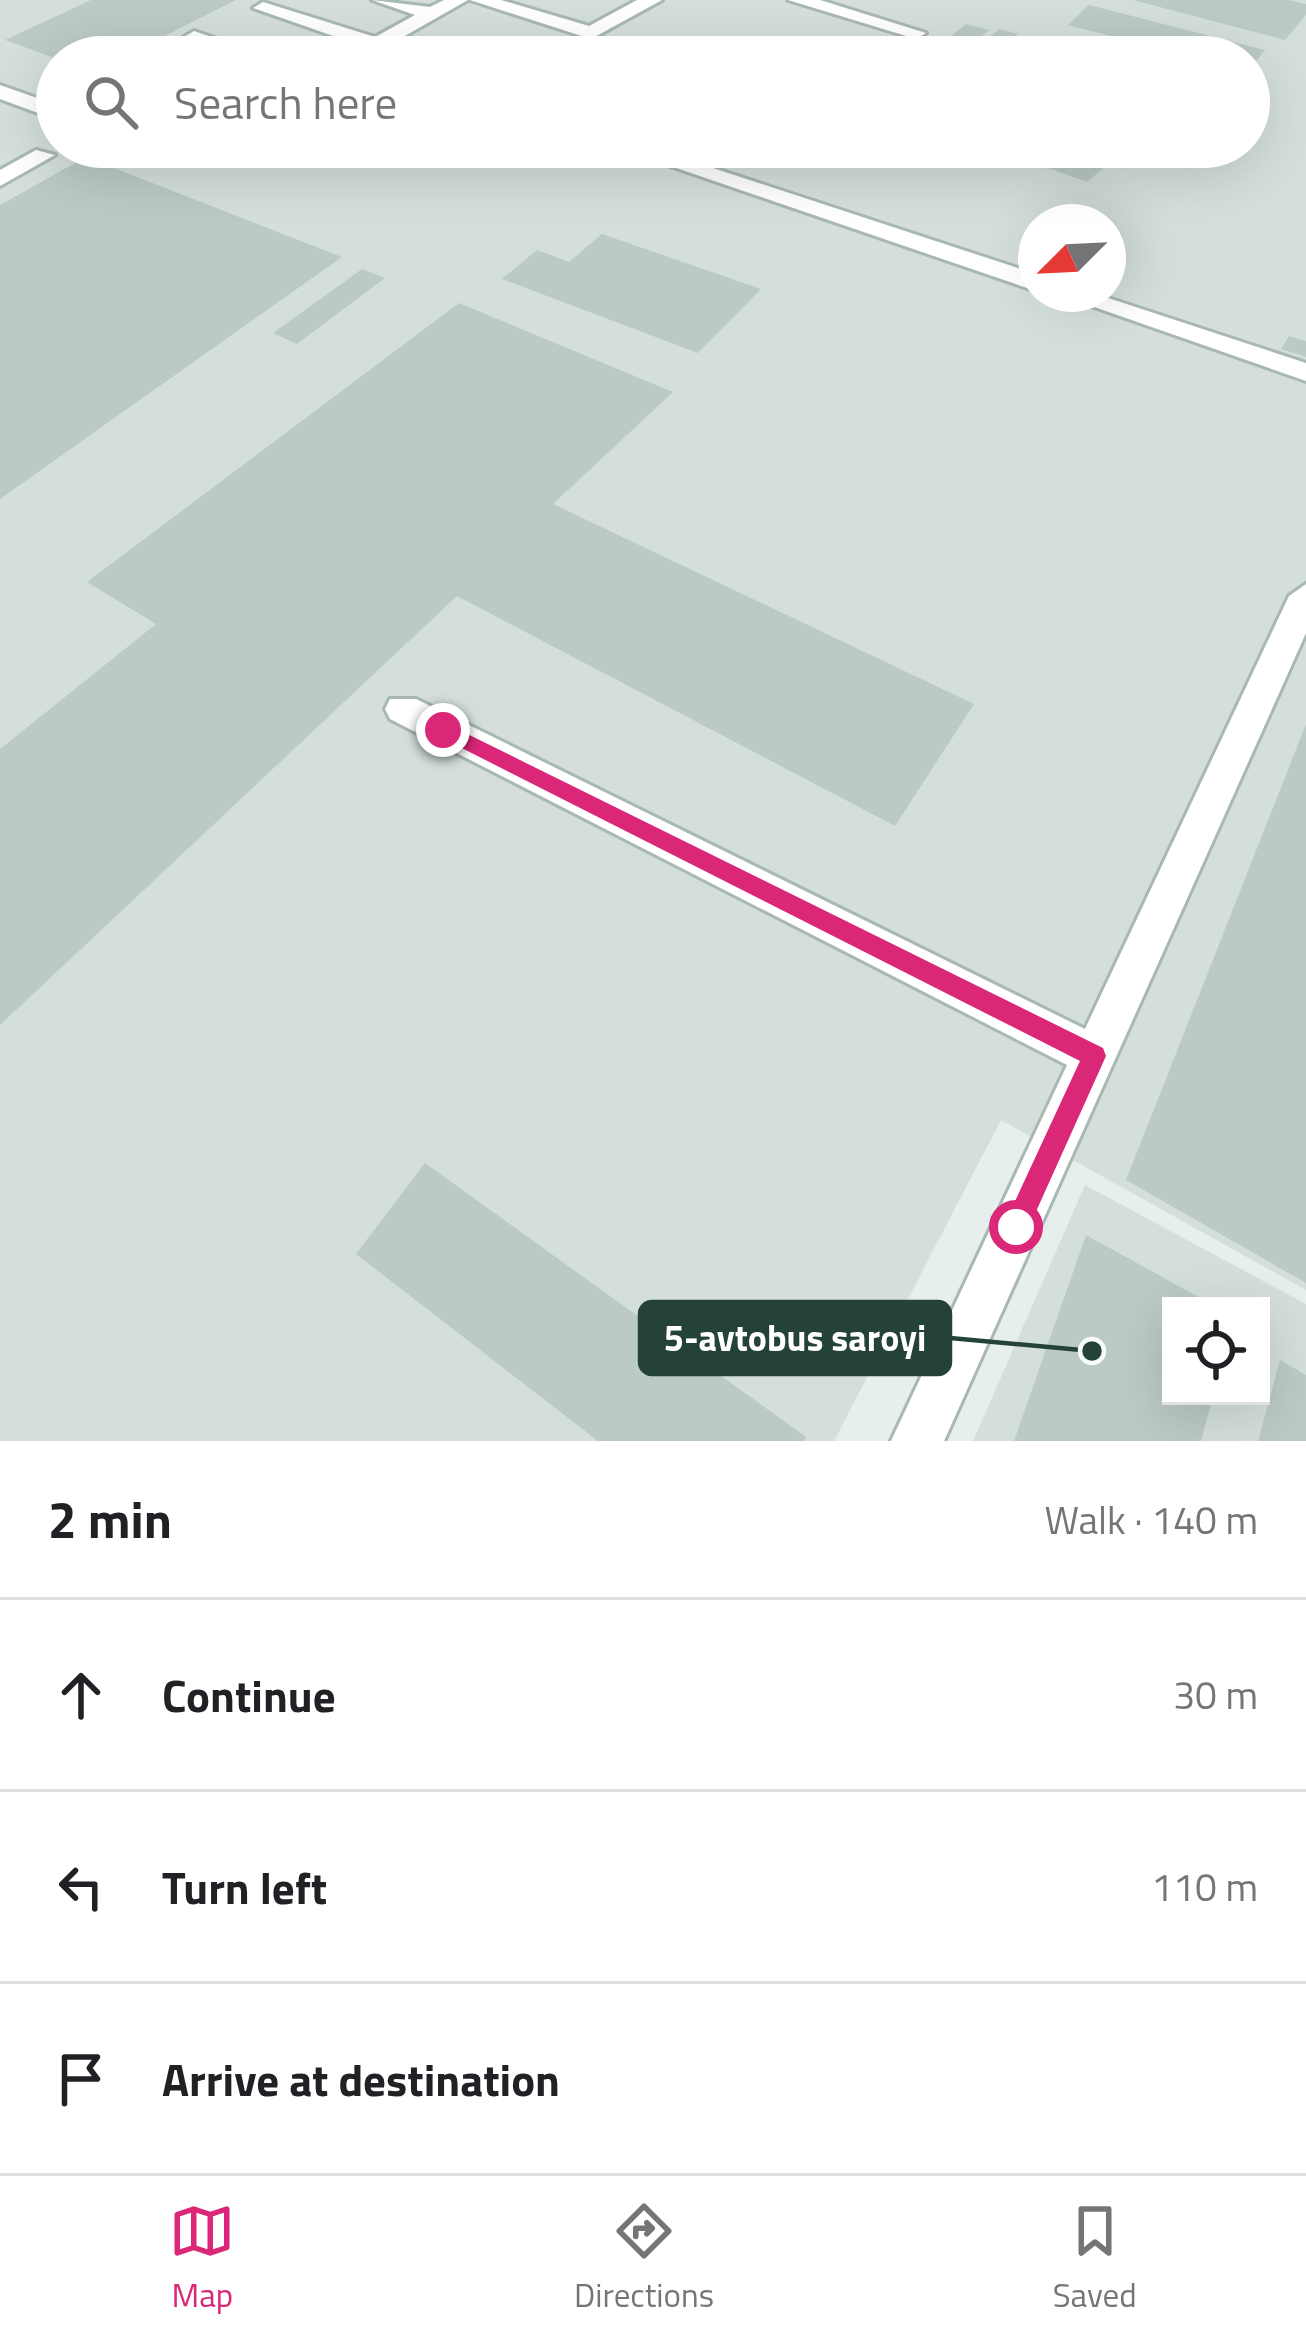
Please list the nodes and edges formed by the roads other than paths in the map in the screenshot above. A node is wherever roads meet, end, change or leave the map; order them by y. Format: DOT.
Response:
graph roads {
  1 [pos="382,0"];
  2 [pos="458,0"];
  3 [pos="480,0"];
  4 [pos="652,0"];
  5 [pos="798,0"];
  6 [pos="263,8"];
  7 [pos="432,14"];
  8 [pos="916,33"];
  9 [pos="351,36"];
  10 [pos="391,36"];
  11 [pos="0,91"];
  12 [pos="36,105"];
  13 [pos="36,159"];
  14 [pos="689,168"];
  15 [pos="0,179"];
  16 [pos="1018,277"];
  17 [pos="1124,312"];
  18 [pos="1306,372"];
  19 [pos="1306,596"];
  20 [pos="403,709"];
  21 [pos="1094,1056"];
  22 [pos="917,1441"];
  1 -- 7 [label="street"];
  2 -- 7 [label="street"];
  3 -- 4 [label="street"];
  5 -- 8 [label="street"];
  6 -- 9 [label="street"];
  7 -- 10 [label="street"];
  11 -- 12 [label="street"];
  13 -- 15 [label="street"];
  14 -- 16 [label="street"];
  17 -- 18 [label="street"];
  19 -- 21 [label="street"];
  20 -- 21 [label="street"];
  21 -- 22 [label="street"];
}
